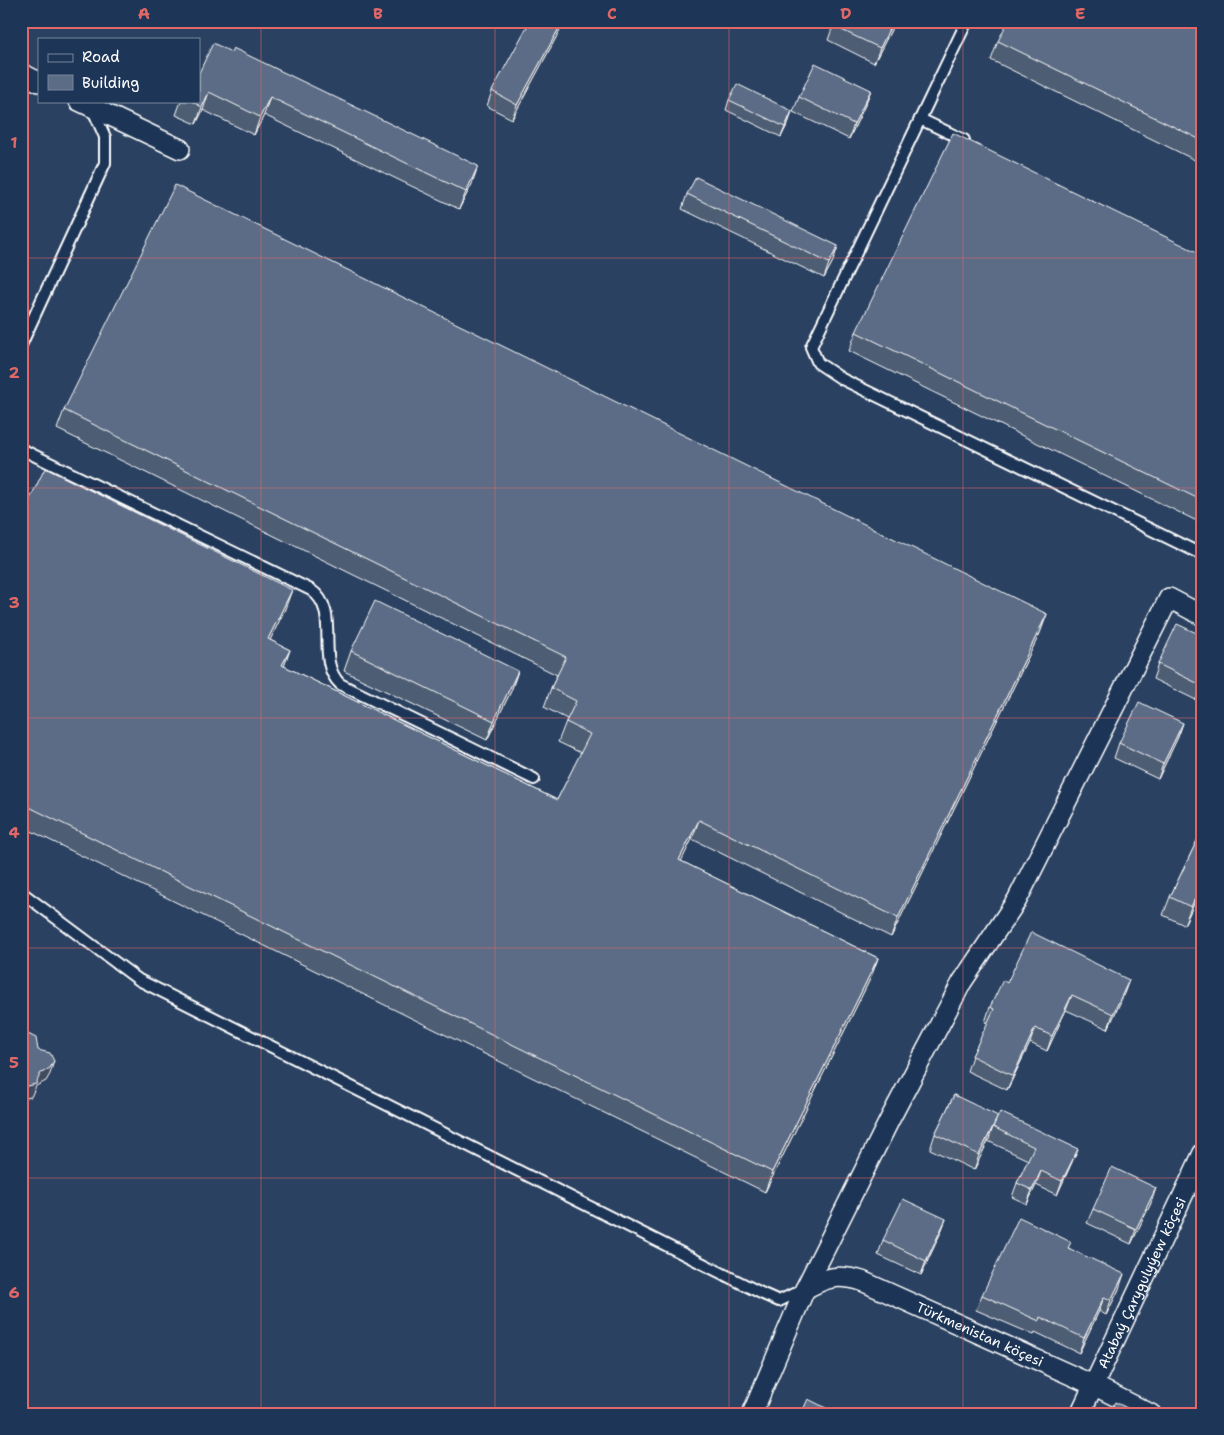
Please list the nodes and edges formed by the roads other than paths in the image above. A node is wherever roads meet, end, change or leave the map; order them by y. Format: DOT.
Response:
graph roads {
  1 [pos="967,21"];
  2 [pos="21,73"];
  3 [pos="38,82"];
  4 [pos="85,104"];
  5 [pos="920,119"];
  6 [pos="973,144"];
  7 [pos="180,149"];
  8 [pos="21,345"];
  9 [pos="21,449"];
  10 [pos="1203,555"];
  11 [pos="1203,616"];
  12 [pos="534,779"];
  13 [pos="21,892"];
  14 [pos="1203,1153"];
  15 [pos="805,1289"];
  16 [pos="1093,1385"];
  17 [pos="752,1414"];
  18 [pos="1080,1414"];
  19 [pos="1151,1414"];
  1 -- 5 [label="lane"];
  2 -- 3 [label="street"];
  4 -- 7 [label="street"];
  4 -- 8 [label="lane"];
  5 -- 6 [label="lane"];
  5 -- 10 [label="lane"];
  9 -- 12 [label="lane"];
  11 -- 15 [label="street"];
  13 -- 15 [label="lane"];
  14 -- 16 [label="street, Atabaý Çarygulyýew köçesi"];
  15 -- 16 [label="street, Türkmenistan köçesi"];
  15 -- 17 [label="street"];
  16 -- 18 [label="street, Atabaý Çarygulyýew köçesi"];
  16 -- 19 [label="street, Türkmenistan köçesi"];
}
